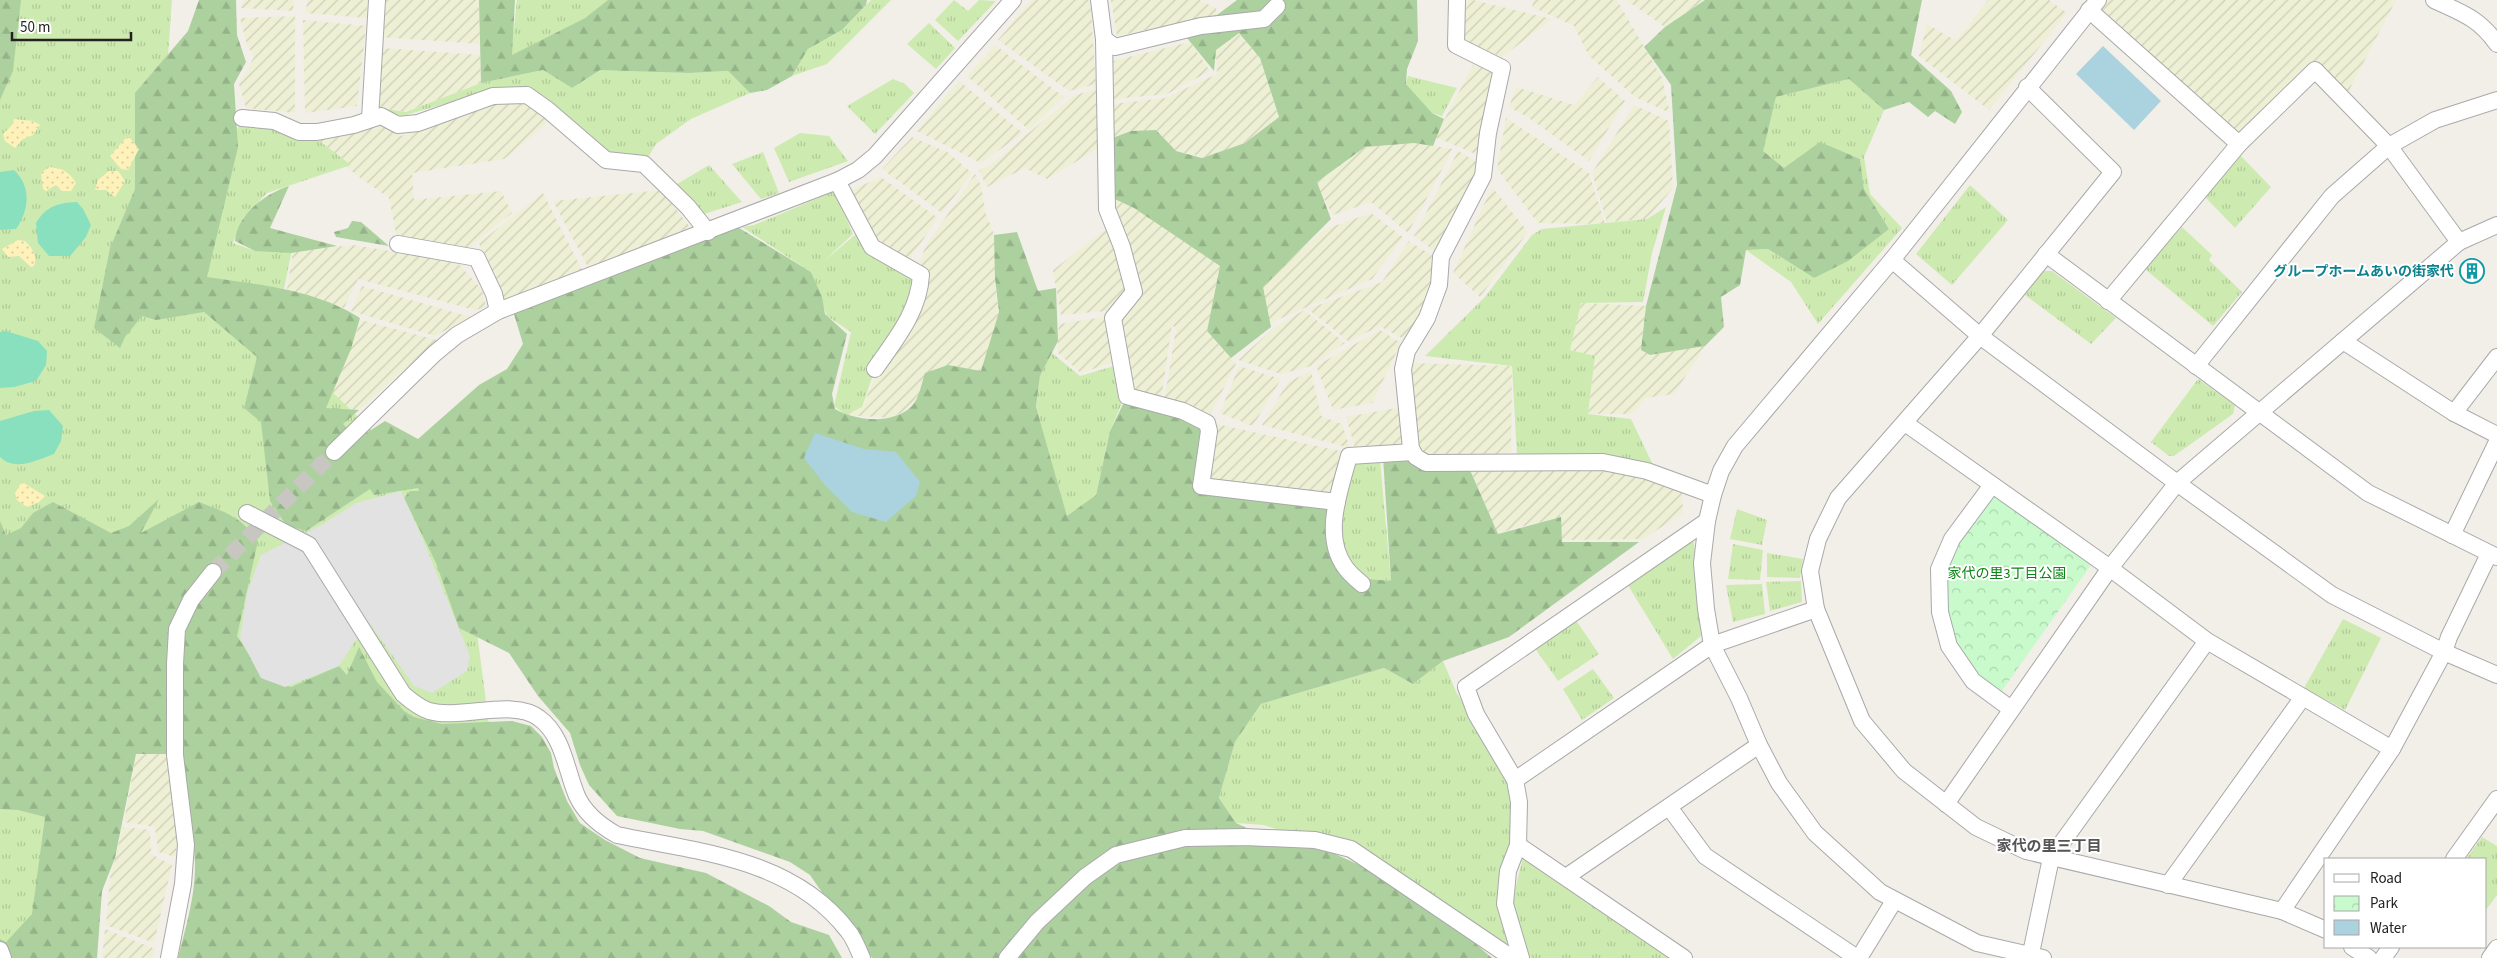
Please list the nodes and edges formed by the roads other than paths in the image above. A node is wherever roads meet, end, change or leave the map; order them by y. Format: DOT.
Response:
graph roads {
  1 [pos="377,0"];
  2 [pos="1013,0"];
  3 [pos="1099,0"];
  4 [pos="1457,0"];
  5 [pos="2434,0"];
  6 [pos="2093,5"];
  7 [pos="1277,6"];
  8 [pos="1104,39"];
  9 [pos="2497,44"];
  10 [pos="2027,87"];
  11 [pos="2497,100"];
  12 [pos="242,118"];
  13 [pos="370,119"];
  14 [pos="2239,144"];
  15 [pos="2389,146"];
  16 [pos="837,181"];
  17 [pos="2497,225"];
  18 [pos="708,232"];
  19 [pos="2459,242"];
  20 [pos="398,244"];
  21 [pos="2046,254"];
  22 [pos="1892,260"];
  23 [pos="2108,301"];
  24 [pos="498,311"];
  25 [pos="1980,336"];
  26 [pos="2343,342"];
  27 [pos="2497,357"];
  28 [pos="2196,366"];
  29 [pos="875,369"];
  30 [pos="2257,413"];
  31 [pos="2454,413"];
  32 [pos="1905,423"];
  33 [pos="2497,435"];
  34 [pos="2497,442"];
  35 [pos="334,452"];
  36 [pos="1413,452"];
  37 [pos="2177,484"];
  38 [pos="1992,485"];
  39 [pos="1713,495"];
  40 [pos="1337,502"];
  41 [pos="247,513"];
  42 [pos="1707,520"];
  43 [pos="2452,535"];
  44 [pos="2493,556"];
  45 [pos="2110,568"];
  46 [pos="213,572"];
  47 [pos="1362,584"];
  48 [pos="1816,609"];
  49 [pos="2208,641"];
  50 [pos="1712,645"];
  51 [pos="2444,652"];
  52 [pos="2497,675"];
  53 [pos="2303,697"];
  54 [pos="2011,709"];
  55 [pos="1759,746"];
  56 [pos="2392,749"];
  57 [pos="1515,780"];
  58 [pos="2497,799"];
  59 [pos="1946,804"];
  60 [pos="1670,807"];
  61 [pos="1518,845"];
  62 [pos="2051,858"];
  63 [pos="2455,858"];
  64 [pos="1566,877"];
  65 [pos="2168,885"];
  66 [pos="1894,901"];
  67 [pos="2282,911"];
  68 [pos="2324,929"];
  69 [pos="2353,948"];
  70 [pos="2497,948"];
  71 [pos="0,950"];
  72 [pos="2035,957"];
  73 [pos="3,958"];
  74 [pos="169,958"];
  75 [pos="862,958"];
  76 [pos="1008,958"];
  77 [pos="1512,958"];
  78 [pos="1521,958"];
  79 [pos="1684,958"];
  80 [pos="1858,958"];
  81 [pos="2368,958"];
  82 [pos="2490,958"];
  1 -- 13 [label="street"];
  2 -- 16 [label="street"];
  3 -- 8 [label="street"];
  4 -- 36 [label="street"];
  5 -- 9 [label="street"];
  6 -- 10 [label="street"];
  6 -- 14 [label="street"];
  7 -- 8 [label="street"];
  8 -- 40 [label="street"];
  10 -- 21 [label="street"];
  10 -- 22 [label="street"];
  11 -- 15 [label="street"];
  12 -- 13 [label="street"];
  13 -- 18 [label="street"];
  14 -- 15 [label="street"];
  14 -- 23 [label="street"];
  15 -- 19 [label="street"];
  15 -- 28 [label="street"];
  16 -- 18 [label="street"];
  16 -- 29 [label="street"];
  17 -- 19 [label="street"];
  18 -- 24 [label="street"];
  19 -- 26 [label="street"];
  20 -- 24 [label="street"];
  21 -- 23 [label="street"];
  21 -- 25 [label="street"];
  22 -- 25 [label="street"];
  22 -- 39 [label="street"];
  23 -- 28 [label="street"];
  24 -- 35 [label="street"];
  25 -- 32 [label="street"];
  25 -- 37 [label="street"];
  26 -- 30 [label="street"];
  26 -- 31 [label="street"];
  27 -- 31 [label="street"];
  28 -- 30 [label="street"];
  30 -- 37 [label="street"];
  30 -- 43 [label="street"];
  31 -- 33 [label="street"];
  32 -- 38 [label="street"];
  32 -- 48 [label="street"];
  34 -- 43 [label="street"];
  36 -- 39 [label="street"];
  36 -- 40 [label="street"];
  37 -- 45 [label="street"];
  37 -- 51 [label="street"];
  38 -- 45 [label="street"];
  38 -- 54 [label="street"];
  39 -- 42 [label="street"];
  40 -- 47 [label="street"];
  41 -- 75 [label="street"];
  42 -- 50 [label="street"];
  42 -- 57 [label="street"];
  43 -- 44 [label="street"];
  44 -- 51 [label="street"];
  45 -- 49 [label="street"];
  45 -- 54 [label="street"];
  46 -- 74 [label="street"];
  48 -- 50 [label="street"];
  48 -- 59 [label="street"];
  49 -- 53 [label="street"];
  49 -- 62 [label="street"];
  50 -- 55 [label="street"];
  50 -- 57 [label="street"];
  51 -- 52 [label="street"];
  51 -- 56 [label="street"];
  53 -- 56 [label="street"];
  53 -- 65 [label="street"];
  54 -- 59 [label="street"];
  55 -- 60 [label="street"];
  55 -- 66 [label="street"];
  56 -- 67 [label="street"];
  57 -- 61 [label="street"];
  58 -- 63 [label="street"];
  59 -- 62 [label="street"];
  60 -- 64 [label="street"];
  60 -- 80 [label="street"];
  61 -- 64 [label="street"];
  61 -- 78 [label="street"];
  62 -- 65 [label="street"];
  62 -- 72 [label="street"];
  64 -- 79 [label="street"];
  65 -- 67 [label="street"];
  66 -- 72 [label="street"];
  66 -- 80 [label="street"];
  67 -- 68 [label="street"];
  69 -- 81 [label="street"];
  70 -- 82 [label="street"];
  71 -- 73 [label="street"];
  76 -- 77 [label="street"];
}
